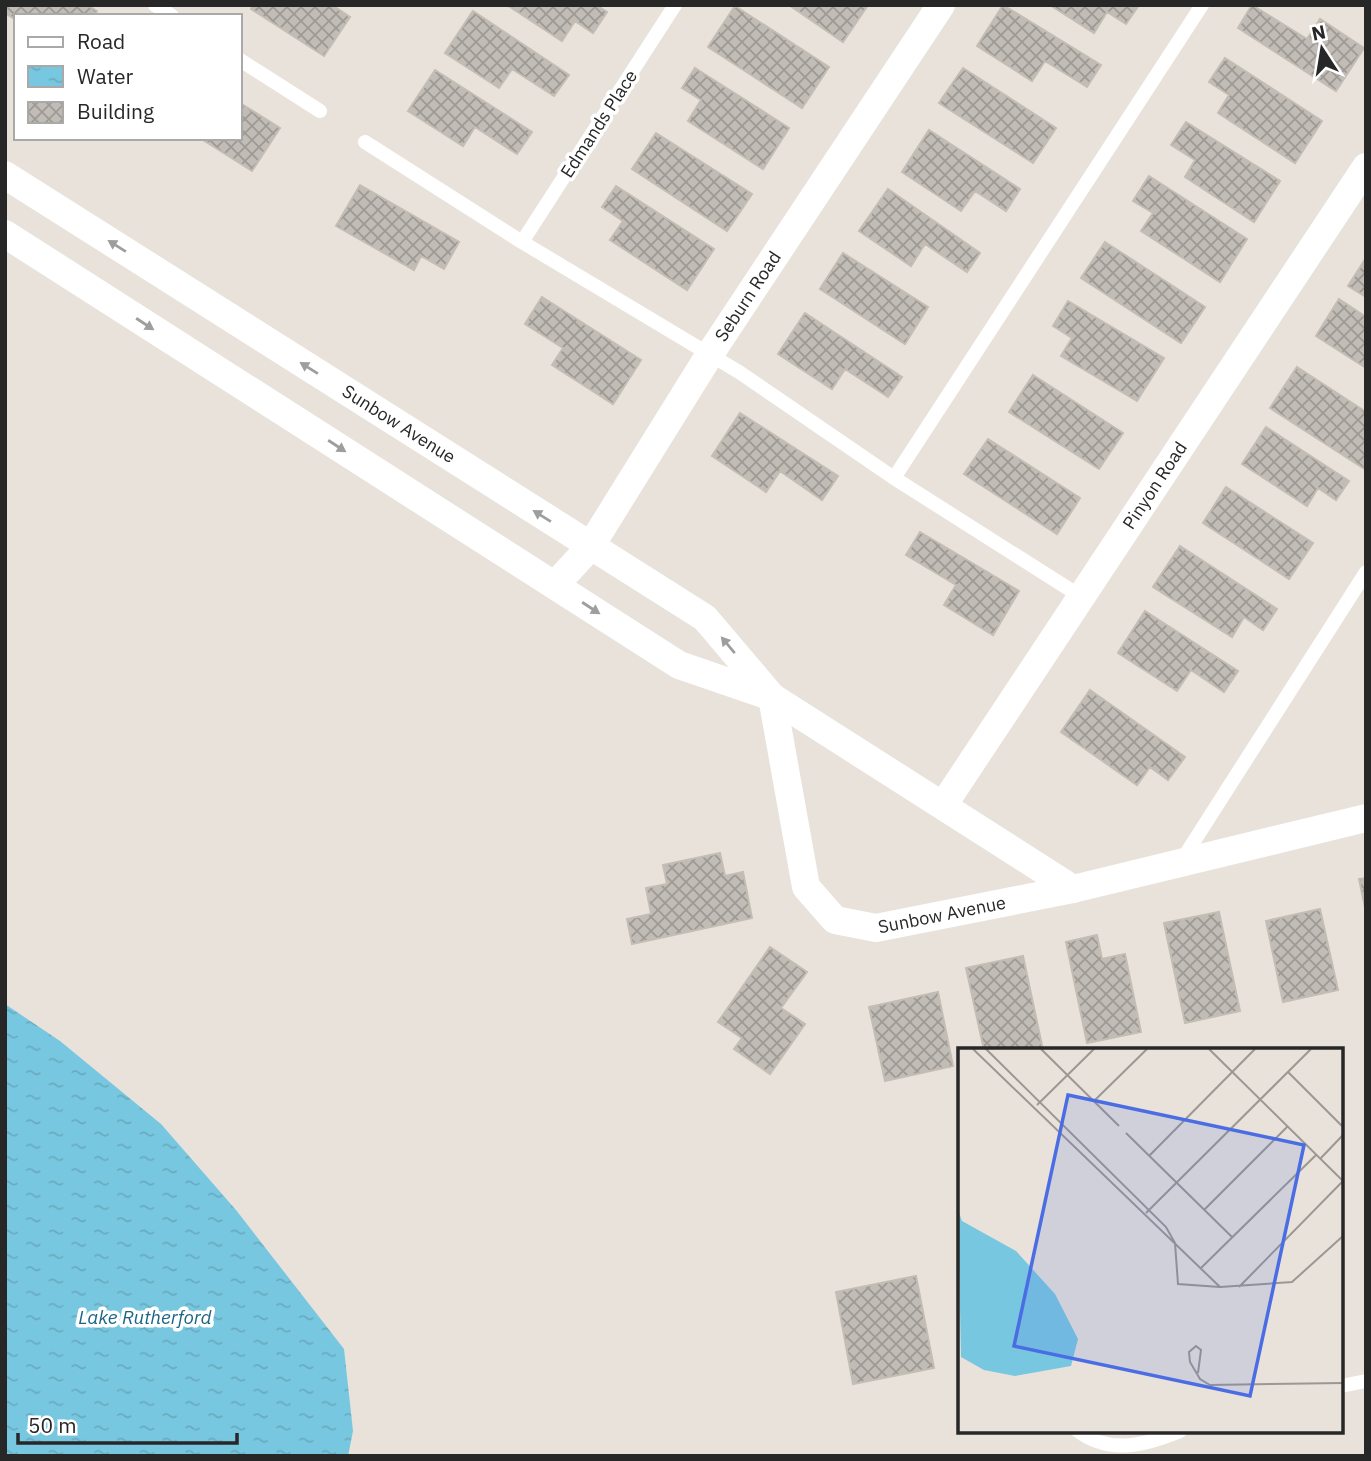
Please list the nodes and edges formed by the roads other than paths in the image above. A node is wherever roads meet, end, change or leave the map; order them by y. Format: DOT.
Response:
graph roads {
  1 [pos="675,5"];
  2 [pos="941,5"];
  3 [pos="1202,5"];
  4 [pos="242,61"];
  5 [pos="320,111"];
  6 [pos="365,142"];
  7 [pos="1366,167"];
  8 [pos="5,175"];
  9 [pos="5,234"];
  10 [pos="522,242"];
  11 [pos="710,354"];
  12 [pos="894,478"];
  13 [pos="590,547"];
  14 [pos="1366,572"];
  15 [pos="555,585"];
  16 [pos="1080,596"];
  17 [pos="772,697"];
  18 [pos="944,804"];
  19 [pos="1366,818"];
  20 [pos="1181,863"];
  21 [pos="1073,890"];
  22 [pos="1366,1381"];
  23 [pos="1343,1385"];
  24 [pos="1082,1433"];
  25 [pos="1175,1433"];
  1 -- 10 [label="lane, Edmands Place"];
  2 -- 11 [label="street, Seburn Road"];
  3 -- 12 [label="lane"];
  4 -- 5 [label="lane"];
  6 -- 10 [label="lane"];
  7 -- 16 [label="street, Pinyon Road"];
  13 -- 8 [label="street, Sunbow Avenue, one-way"];
  9 -- 15 [label="street, Sunbow Avenue, one-way"];
  10 -- 11 [label="lane"];
  11 -- 12 [label="lane"];
  11 -- 13 [label="street, Seburn Road"];
  12 -- 16 [label="lane"];
  13 -- 15 [label="street, Seburn Road"];
  17 -- 13 [label="street, Sunbow Avenue, one-way"];
  14 -- 20 [label="lane"];
  15 -- 17 [label="street, Sunbow Avenue, one-way"];
  16 -- 18 [label="street, Pinyon Road"];
  17 -- 18 [label="street, Sunbow Avenue"];
  17 -- 21 [label="street, Sunbow Avenue"];
  18 -- 21 [label="street, Sunbow Avenue"];
  19 -- 20 [label="street, Sunbow Avenue"];
  20 -- 21 [label="street, Sunbow Avenue"];
  22 -- 23 [label="lane"];
  24 -- 25 [label="lane"];
}
